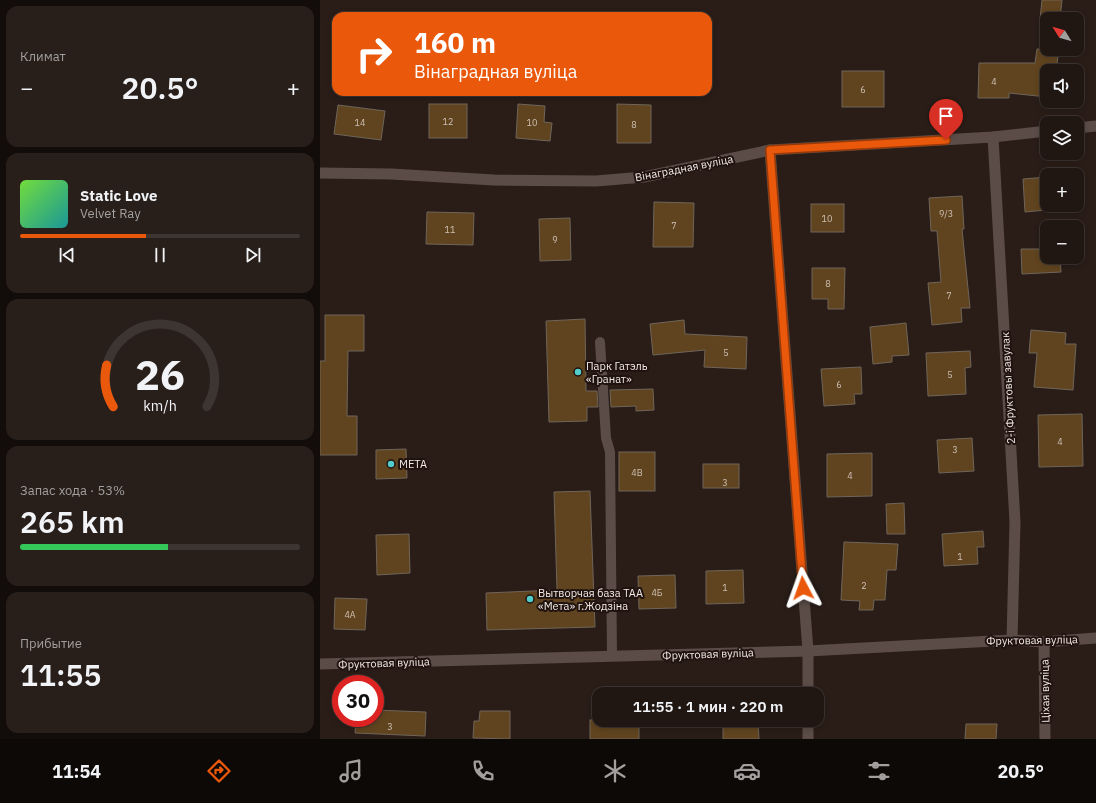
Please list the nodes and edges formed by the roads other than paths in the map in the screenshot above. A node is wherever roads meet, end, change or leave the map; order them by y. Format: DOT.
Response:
graph roads {
  1 [pos="1096,126"];
  2 [pos="1084,127"];
  3 [pos="1040,132"];
  4 [pos="994,137"];
  5 [pos="770,150"];
  6 [pos="320,173"];
  7 [pos="600,342"];
  8 [pos="1096,638"];
  9 [pos="1012,640"];
  10 [pos="1044,642"];
  11 [pos="808,651"];
  12 [pos="612,656"];
  13 [pos="320,664"];
  14 [pos="808,687"];
  15 [pos="808,727"];
  16 [pos="808,739"];
  17 [pos="1045,739"];
  1 -- 2 [label="street"];
  3 -- 4 [label="street, Вінаградная вуліца"];
  4 -- 5 [label="street, Вінаградная вуліца"];
  4 -- 9 [label="street, 2-і Фруктовы завулак"];
  5 -- 6 [label="street, Вінаградная вуліца"];
  5 -- 11 [label="street"];
  7 -- 12 [label="lane"];
  8 -- 10 [label="street, Фруктовая вуліца"];
  9 -- 10 [label="street, Фруктовая вуліца"];
  9 -- 11 [label="street, Фруктовая вуліца"];
  10 -- 17 [label="street, Ціхая вуліца"];
  11 -- 12 [label="street, Фруктовая вуліца"];
  11 -- 14 [label="street"];
  12 -- 13 [label="street, Фруктовая вуліца"];
  15 -- 16 [label="street"];
}
